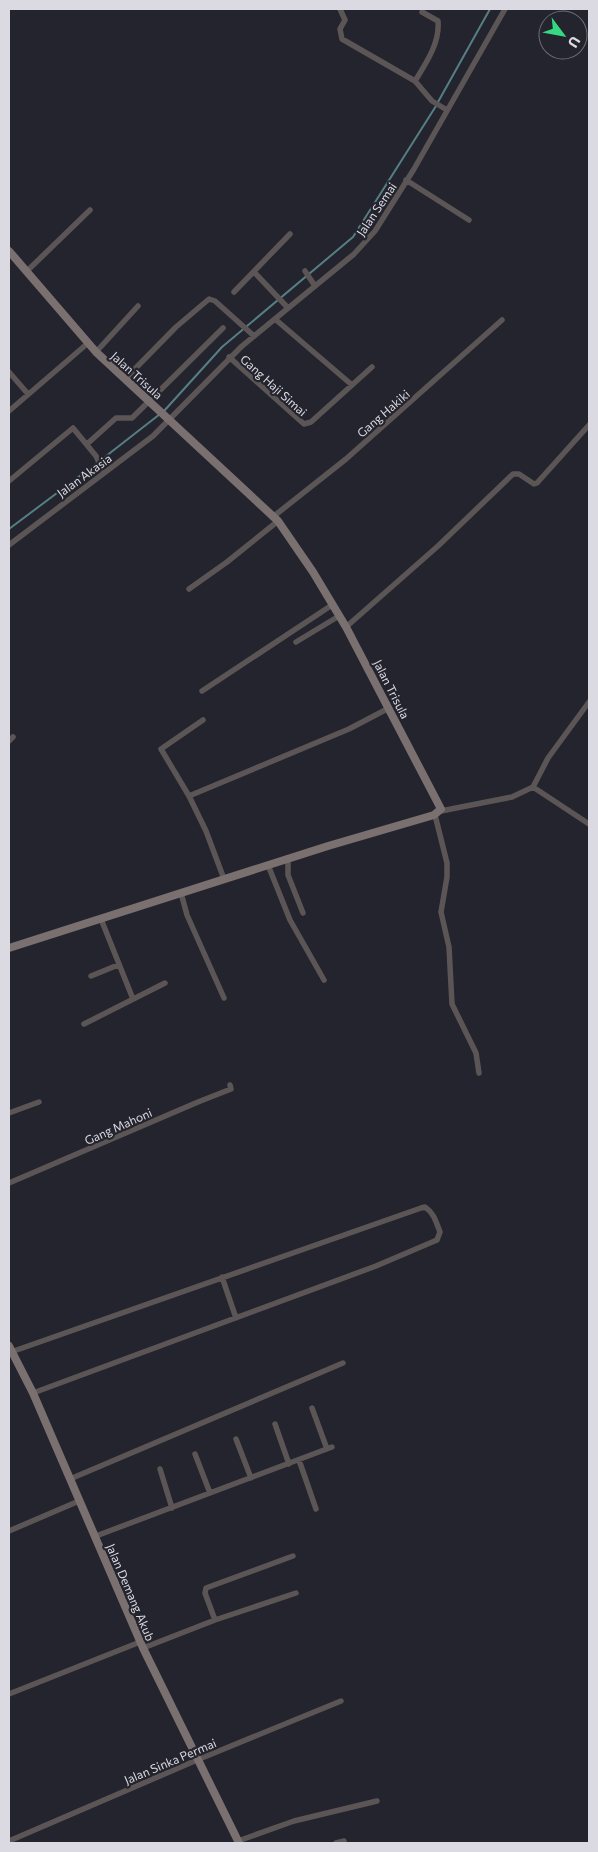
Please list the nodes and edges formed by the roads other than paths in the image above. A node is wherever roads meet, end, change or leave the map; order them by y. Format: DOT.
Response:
graph roads {
  1 [pos="340,9"];
  2 [pos="504,9"];
  3 [pos="422,12"];
  4 [pos="415,81"];
  5 [pos="446,109"];
  6 [pos="406,180"];
  7 [pos="90,210"];
  8 [pos="468,220"];
  9 [pos="290,234"];
  10 [pos="9,251"];
  11 [pos="27,271"];
  12 [pos="254,272"];
  13 [pos="234,292"];
  14 [pos="138,306"];
  15 [pos="288,308"];
  16 [pos="275,319"];
  17 [pos="502,320"];
  18 [pos="223,328"];
  19 [pos="252,334"];
  20 [pos="88,343"];
  21 [pos="96,352"];
  22 [pos="229,358"];
  23 [pos="372,367"];
  24 [pos="9,372"];
  25 [pos="125,379"];
  26 [pos="352,385"];
  27 [pos="28,394"];
  28 [pos="150,401"];
  29 [pos="9,411"];
  30 [pos="169,419"];
  31 [pos="589,425"];
  32 [pos="87,444"];
  33 [pos="104,472"];
  34 [pos="9,481"];
  35 [pos="276,519"];
  36 [pos="9,545"];
  37 [pos="189,589"];
  38 [pos="332,605"];
  39 [pos="339,616"];
  40 [pos="346,627"];
  41 [pos="296,642"];
  42 [pos="202,691"];
  43 [pos="589,702"];
  44 [pos="389,708"];
  45 [pos="203,720"];
  46 [pos="533,787"];
  47 [pos="190,796"];
  48 [pos="438,813"];
  49 [pos="589,824"];
  50 [pos="288,859"];
  51 [pos="268,865"];
  52 [pos="224,879"];
  53 [pos="181,893"];
  54 [pos="303,913"];
  55 [pos="101,919"];
  56 [pos="9,948"];
  57 [pos="118,965"];
  58 [pos="91,976"];
  59 [pos="324,980"];
  60 [pos="165,983"];
  61 [pos="224,998"];
  62 [pos="133,999"];
  63 [pos="84,1024"];
  64 [pos="479,1073"];
  65 [pos="230,1085"];
  66 [pos="39,1102"];
  67 [pos="9,1113"];
  68 [pos="9,1184"];
  69 [pos="222,1277"];
  70 [pos="236,1318"];
  71 [pos="10,1349"];
  72 [pos="343,1363"];
  73 [pos="33,1393"];
  74 [pos="312,1408"];
  75 [pos="275,1424"];
  76 [pos="236,1439"];
  77 [pos="195,1454"];
  78 [pos="299,1460"];
  79 [pos="289,1464"];
  80 [pos="160,1469"];
  81 [pos="252,1478"];
  82 [pos="70,1479"];
  83 [pos="210,1493"];
  84 [pos="79,1501"];
  85 [pos="172,1508"];
  86 [pos="316,1508"];
  87 [pos="9,1531"];
  88 [pos="96,1536"];
  89 [pos="293,1556"];
  90 [pos="296,1594"];
  91 [pos="215,1620"];
  92 [pos="142,1645"];
  93 [pos="9,1694"];
  94 [pos="341,1702"];
  95 [pos="196,1760"];
  96 [pos="377,1801"];
  97 [pos="9,1841"];
  98 [pos="344,1841"];
  99 [pos="238,1842"];
  100 [pos="336,1843"];
  1 -- 4 [label="street"];
  2 -- 5 [label="street, Jalan Semai"];
  3 -- 4 [label="street"];
  4 -- 5 [label="street"];
  5 -- 6 [label="street, Jalan Semai"];
  6 -- 8 [label="street"];
  6 -- 15 [label="street, Jalan Semai"];
  7 -- 11 [label="street"];
  9 -- 12 [label="street"];
  10 -- 11 [label="street, Jalan Trisula"];
  11 -- 20 [label="street, Jalan Trisula"];
  12 -- 13 [label="street"];
  12 -- 15 [label="street"];
  14 -- 21 [label="street"];
  15 -- 16 [label="street, Jalan Semai"];
  16 -- 19 [label="street, Jalan Semai"];
  16 -- 26 [label="street"];
  17 -- 35 [label="street, Gang Hakiki"];
  18 -- 28 [label="street"];
  19 -- 22 [label="street, Jalan Semai"];
  19 -- 25 [label="street"];
  20 -- 21 [label="street, Jalan Trisula"];
  20 -- 27 [label="street"];
  21 -- 25 [label="street, Jalan Trisula"];
  22 -- 26 [label="street, Gang Haji Simai"];
  22 -- 30 [label="street, Jalan Semai"];
  23 -- 26 [label="street, Gang Haji Simai"];
  24 -- 27 [label="street"];
  25 -- 28 [label="street, Jalan Trisula"];
  27 -- 29 [label="street"];
  28 -- 30 [label="street, Jalan Trisula"];
  28 -- 32 [label="street"];
  30 -- 33 [label="street, Jalan Akasia"];
  30 -- 35 [label="street, Jalan Trisula"];
  31 -- 40 [label="street"];
  32 -- 33 [label="street"];
  32 -- 34 [label="street"];
  33 -- 36 [label="street, Jalan Akasia"];
  35 -- 37 [label="street, Gang Hakiki"];
  35 -- 38 [label="street, Jalan Trisula"];
  38 -- 39 [label="street, Jalan Trisula"];
  38 -- 42 [label="street"];
  39 -- 40 [label="street, Jalan Trisula"];
  39 -- 41 [label="street"];
  40 -- 44 [label="street, Jalan Trisula"];
  43 -- 46 [label="street"];
  44 -- 47 [label="street"];
  44 -- 48 [label="street, Jalan Trisula"];
  45 -- 47 [label="street"];
  46 -- 48 [label="street"];
  46 -- 49 [label="street"];
  47 -- 52 [label="street"];
  48 -- 50 [label="street"];
  48 -- 64 [label="street"];
  50 -- 51 [label="street"];
  50 -- 54 [label="street"];
  51 -- 52 [label="street"];
  51 -- 59 [label="street"];
  52 -- 53 [label="street"];
  53 -- 55 [label="street"];
  53 -- 61 [label="street"];
  55 -- 56 [label="street"];
  55 -- 57 [label="street"];
  57 -- 58 [label="street"];
  57 -- 62 [label="street"];
  60 -- 62 [label="street"];
  62 -- 63 [label="street"];
  65 -- 68 [label="street, Gang Mahoni"];
  66 -- 67 [label="street"];
  69 -- 70 [label="street"];
  69 -- 70 [label="street"];
  69 -- 71 [label="street"];
  70 -- 73 [label="street"];
  71 -- 73 [label="street, Jalan Demang Akub"];
  72 -- 82 [label="street"];
  73 -- 82 [label="street, Jalan Demang Akub"];
  74 -- 78 [label="street"];
  75 -- 79 [label="street"];
  76 -- 81 [label="street"];
  77 -- 83 [label="street"];
  78 -- 79 [label="street"];
  78 -- 86 [label="street"];
  79 -- 81 [label="street"];
  80 -- 85 [label="street"];
  81 -- 83 [label="street"];
  82 -- 84 [label="street, Jalan Demang Akub"];
  83 -- 85 [label="street"];
  84 -- 87 [label="street"];
  84 -- 88 [label="street, Jalan Demang Akub"];
  85 -- 88 [label="street"];
  88 -- 92 [label="street, Jalan Demang Akub"];
  89 -- 91 [label="street"];
  90 -- 91 [label="street"];
  91 -- 92 [label="street"];
  92 -- 93 [label="street"];
  92 -- 95 [label="street, Jalan Demang Akub"];
  94 -- 95 [label="street, Jalan Sinka Permai"];
  95 -- 97 [label="street, Jalan Sinka Permai"];
  95 -- 99 [label="street, Jalan Demang Akub"];
  96 -- 99 [label="street"];
  98 -- 100 [label="street"];
}
